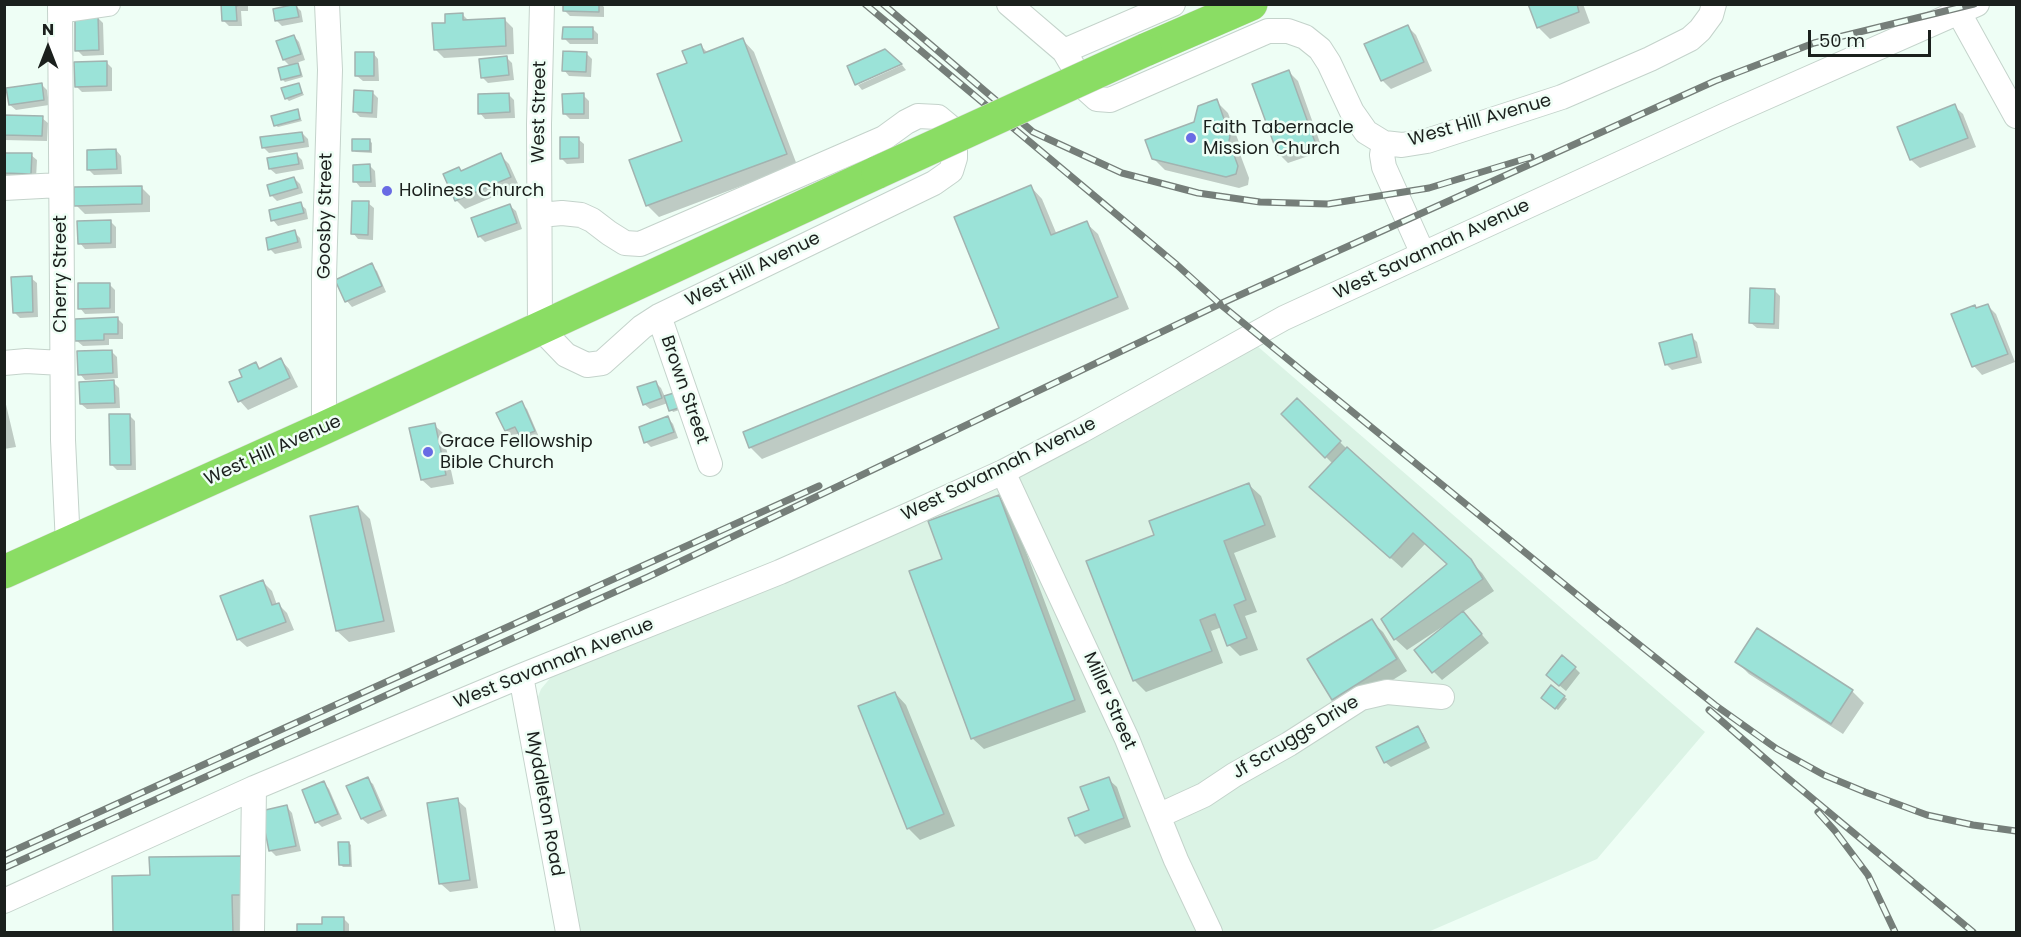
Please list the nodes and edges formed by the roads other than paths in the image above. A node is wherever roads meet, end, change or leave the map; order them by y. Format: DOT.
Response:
graph roads {
  1 [pos="108,4"];
  2 [pos="327,4"];
  3 [pos="542,4"];
  4 [pos="1009,4"];
  5 [pos="1173,4"];
  6 [pos="1251,4"];
  7 [pos="1714,4"];
  8 [pos="60,8"];
  9 [pos="1968,9"];
  10 [pos="1064,51"];
  11 [pos="2016,116"];
  12 [pos="1384,143"];
  13 [pos="60,185"];
  14 [pos="4,188"];
  15 [pos="540,215"];
  16 [pos="1423,254"];
  17 [pos="659,316"];
  18 [pos="540,328"];
  19 [pos="4,363"];
  20 [pos="62,363"];
  21 [pos="324,428"];
  22 [pos="710,464"];
  23 [pos="1003,472"];
  24 [pos="68,544"];
  25 [pos="4,572"];
  26 [pos="521,676"];
  27 [pos="1442,697"];
  28 [pos="254,788"];
  29 [pos="1158,816"];
  30 [pos="4,901"];
  31 [pos="252,933"];
  32 [pos="568,933"];
  33 [pos="1210,933"];
  1 -- 8 [label="street"];
  2 -- 21 [label="street, Goosby Street"];
  3 -- 15 [label="street, West Street"];
  4 -- 10 [label="street, West Hill Avenue"];
  5 -- 10 [label="street"];
  6 -- 18 [label="highway, West Hill Avenue, bridge"];
  7 -- 12 [label="street, West Hill Avenue"];
  8 -- 13 [label="street, Cherry Street"];
  9 -- 11 [label="street"];
  9 -- 16 [label="street, West Savannah Avenue"];
  10 -- 12 [label="street, West Hill Avenue"];
  12 -- 16 [label="street"];
  13 -- 14 [label="street"];
  13 -- 20 [label="street, Cherry Street"];
  15 -- 17 [label="street, West Hill Avenue"];
  15 -- 18 [label="street, West Street"];
  16 -- 23 [label="street, West Savannah Avenue"];
  17 -- 18 [label="street, West Hill Avenue"];
  17 -- 22 [label="street, Brown Street"];
  18 -- 21 [label="highway, West Hill Avenue"];
  19 -- 20 [label="street"];
  20 -- 24 [label="street, Cherry Street"];
  21 -- 24 [label="highway, West Hill Avenue"];
  23 -- 26 [label="street, West Savannah Avenue"];
  23 -- 29 [label="street, Miller Street"];
  24 -- 25 [label="highway, West Hill Avenue"];
  26 -- 28 [label="street, West Savannah Avenue"];
  26 -- 32 [label="street, Myddleton Road"];
  27 -- 29 [label="street, Jf Scruggs Drive"];
  28 -- 30 [label="street, West Savannah Avenue"];
  28 -- 31 [label="street"];
  29 -- 33 [label="street, Miller Street"];
}
